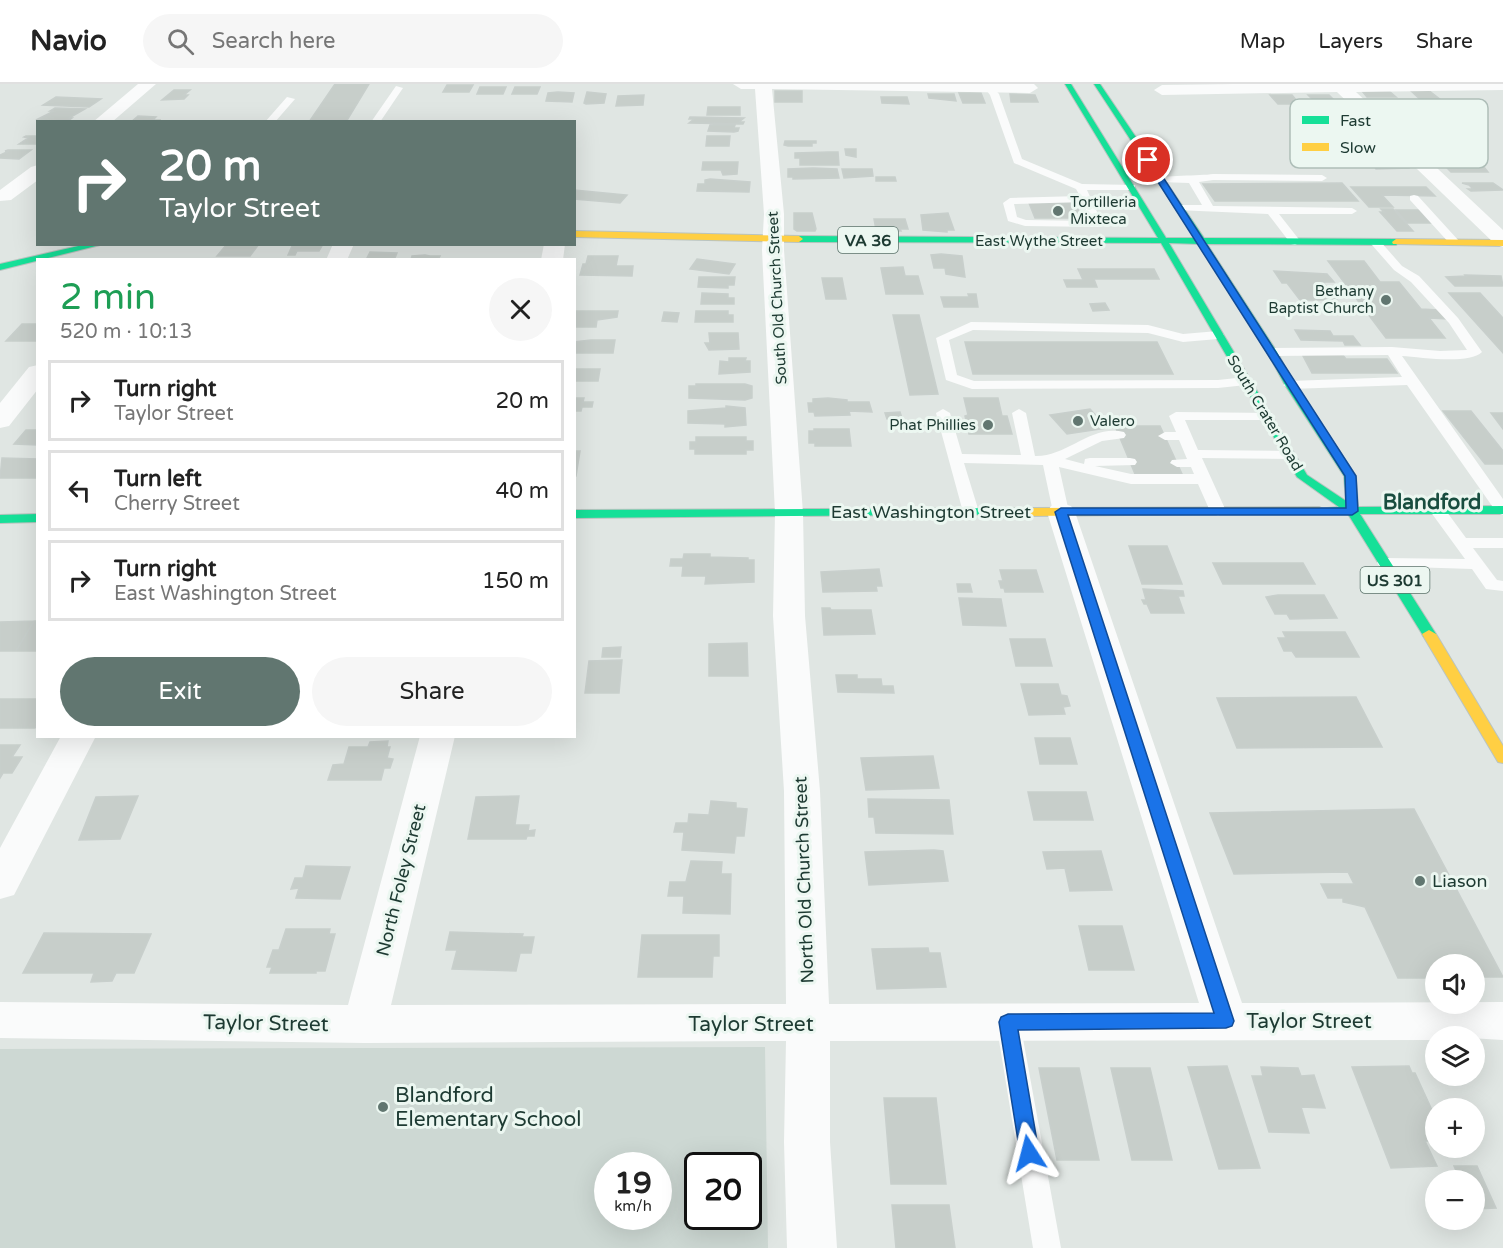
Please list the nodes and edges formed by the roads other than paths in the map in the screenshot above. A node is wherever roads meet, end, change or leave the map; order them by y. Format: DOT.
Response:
graph roads {
  1 [pos="148,84"];
  2 [pos="740,84"];
  3 [pos="1068,84"];
  4 [pos="1097,84"];
  5 [pos="763,85"];
  6 [pos="1339,85"];
  7 [pos="1503,85"];
  8 [pos="988,87"];
  9 [pos="399,88"];
  10 [pos="1030,88"];
  11 [pos="1162,90"];
  12 [pos="290,99"];
  13 [pos="1354,99"];
  14 [pos="103,120"];
  15 [pos="271,120"];
  16 [pos="376,120"];
  17 [pos="1426,168"];
  18 [pos="36,172"];
  19 [pos="1322,178"];
  20 [pos="1160,179"];
  21 [pos="1192,180"];
  22 [pos="1080,187"];
  23 [pos="1131,188"];
  24 [pos="2,196"];
  25 [pos="36,198"];
  26 [pos="1414,198"];
  27 [pos="1087,199"];
  28 [pos="1180,208"];
  29 [pos="1210,210"];
  30 [pos="1271,211"];
  31 [pos="1352,211"];
  32 [pos="1025,223"];
  33 [pos="1097,225"];
  34 [pos="576,234"];
  35 [pos="773,239"];
  36 [pos="1034,241"];
  37 [pos="1101,242"];
  38 [pos="1162,242"];
  39 [pos="1200,242"];
  40 [pos="1295,242"];
  41 [pos="1503,242"];
  42 [pos="1376,243"];
  43 [pos="1455,243"];
  44 [pos="82,246"];
  45 [pos="0,267"];
  46 [pos="1218,335"];
  47 [pos="1392,351"];
  48 [pos="1272,352"];
  49 [pos="36,375"];
  50 [pos="1246,381"];
  51 [pos="1412,381"];
  52 [pos="1290,385"];
  53 [pos="943,413"];
  54 [pos="1020,413"];
  55 [pos="1268,416"];
  56 [pos="0,420"];
  57 [pos="1119,435"];
  58 [pos="1165,436"];
  59 [pos="1185,436"];
  60 [pos="1290,455"];
  61 [pos="956,458"];
  62 [pos="1196,459"];
  63 [pos="1029,460"];
  64 [pos="1050,461"];
  65 [pos="1130,462"];
  66 [pos="1177,463"];
  67 [pos="1203,479"];
  68 [pos="1503,510"];
  69 [pos="1218,511"];
  70 [pos="1352,511"];
  71 [pos="1438,511"];
  72 [pos="971,512"];
  73 [pos="1061,512"];
  74 [pos="789,513"];
  75 [pos="576,514"];
  76 [pos="36,518"];
  77 [pos="0,519"];
  78 [pos="1503,543"];
  79 [pos="1503,555"];
  80 [pos="1385,563"];
  81 [pos="1481,568"];
  82 [pos="1503,572"];
  83 [pos="1503,602"];
  84 [pos="79,738"];
  85 [pos="437,738"];
  86 [pos="1503,758"];
  87 [pos="0,884"];
  88 [pos="0,1020"];
  89 [pos="1226,1021"];
  90 [pos="1503,1021"];
  91 [pos="1008,1022"];
  92 [pos="365,1024"];
  93 [pos="808,1024"];
  94 [pos="812,1248"];
  95 [pos="1047,1248"];
  1 -- 14 [label="street"];
  2 -- 5 [label="street"];
  3 -- 23 [label="main road, South Crater Road / US 301"];
  4 -- 20 [label="main road, South Crater Road / US 301"];
  5 -- 8 [label="street"];
  5 -- 35 [label="street, South Old Church Street"];
  6 -- 7 [label="street"];
  6 -- 11 [label="street"];
  6 -- 13 [label="street"];
  8 -- 10 [label="street"];
  8 -- 22 [label="lane"];
  9 -- 16 [label="lane"];
  12 -- 15 [label="lane"];
  17 -- 41 [label="street"];
  18 -- 24 [label="street"];
  19 -- 21 [label="lane"];
  20 -- 21 [label="lane"];
  20 -- 28 [label="main road, South Crater Road / US 301"];
  21 -- 29 [label="lane"];
  22 -- 23 [label="lane"];
  22 -- 27 [label="lane"];
  23 -- 38 [label="main road, South Crater Road / US 301"];
  24 -- 25 [label="street"];
  26 -- 43 [label="lane"];
  27 -- 32 [label="lane"];
  27 -- 33 [label="lane"];
  28 -- 29 [label="lane"];
  28 -- 39 [label="main road, South Crater Road / US 301"];
  29 -- 30 [label="lane"];
  30 -- 31 [label="lane"];
  30 -- 40 [label="lane"];
  32 -- 33 [label="lane"];
  32 -- 36 [label="lane"];
  33 -- 37 [label="lane"];
  34 -- 35 [label="main road, East Wythe Street / VA 36"];
  35 -- 36 [label="main road, East Wythe Street / VA 36"];
  35 -- 74 [label="street, South Old Church Street"];
  36 -- 37 [label="main road, East Wythe Street / VA 36"];
  37 -- 38 [label="main road, East Wythe Street / VA 36"];
  38 -- 39 [label="main road, East Wythe Street / VA 36"];
  38 -- 46 [label="main road, South Crater Road / US 301"];
  39 -- 40 [label="main road, East Wythe Street"];
  39 -- 48 [label="main road, South Crater Road / US 301"];
  40 -- 42 [label="main road, East Wythe Street"];
  41 -- 43 [label="main road, East Wythe Street"];
  42 -- 43 [label="main road, East Wythe Street"];
  42 -- 47 [label="lane"];
  44 -- 45 [label="main road"];
  46 -- 50 [label="main road, South Crater Road / US 301"];
  46 -- 50 [label="lane"];
  47 -- 48 [label="lane"];
  47 -- 51 [label="lane"];
  48 -- 52 [label="main road, South Crater Road / US 301"];
  49 -- 56 [label="street"];
  50 -- 55 [label="main road, South Crater Road / US 301"];
  51 -- 52 [label="lane"];
  51 -- 68 [label="lane"];
  52 -- 70 [label="main road, South Crater Road / US 301"];
  53 -- 61 [label="lane"];
  54 -- 63 [label="lane"];
  55 -- 59 [label="lane"];
  55 -- 60 [label="main road, South Crater Road / US 301"];
  57 -- 64 [label="lane"];
  58 -- 59 [label="lane"];
  59 -- 62 [label="lane"];
  60 -- 62 [label="lane"];
  60 -- 70 [label="main road, South Crater Road / US 301"];
  61 -- 63 [label="lane"];
  61 -- 72 [label="lane"];
  62 -- 66 [label="lane"];
  62 -- 67 [label="lane"];
  63 -- 64 [label="lane"];
  64 -- 65 [label="lane"];
  64 -- 67 [label="lane"];
  64 -- 73 [label="lane"];
  67 -- 69 [label="lane"];
  68 -- 71 [label="main road, East Washington Street"];
  69 -- 70 [label="main road, East Washington Street"];
  69 -- 73 [label="main road, East Washington Street"];
  70 -- 71 [label="main road, East Washington Street"];
  70 -- 80 [label="main road, US 301"];
  71 -- 81 [label="lane"];
  72 -- 73 [label="main road, East Washington Street"];
  72 -- 74 [label="main road, East Washington Street"];
  73 -- 89 [label="street"];
  74 -- 75 [label="main road, East Washington Street"];
  74 -- 93 [label="street, North Old Church Street"];
  76 -- 77 [label="main road"];
  78 -- 81 [label="lane"];
  79 -- 81 [label="lane"];
  80 -- 81 [label="lane"];
  80 -- 86 [label="main road, US 301"];
  81 -- 82 [label="lane"];
  81 -- 83 [label="lane"];
  84 -- 87 [label="street"];
  85 -- 92 [label="street, North Foley Street"];
  88 -- 92 [label="street, Taylor Street"];
  89 -- 90 [label="street, Taylor Street"];
  89 -- 91 [label="street, Taylor Street"];
  91 -- 93 [label="street, Taylor Street"];
  91 -- 95 [label="lane"];
  92 -- 93 [label="street, Taylor Street"];
  93 -- 94 [label="street, North Old Church Street"];
}
